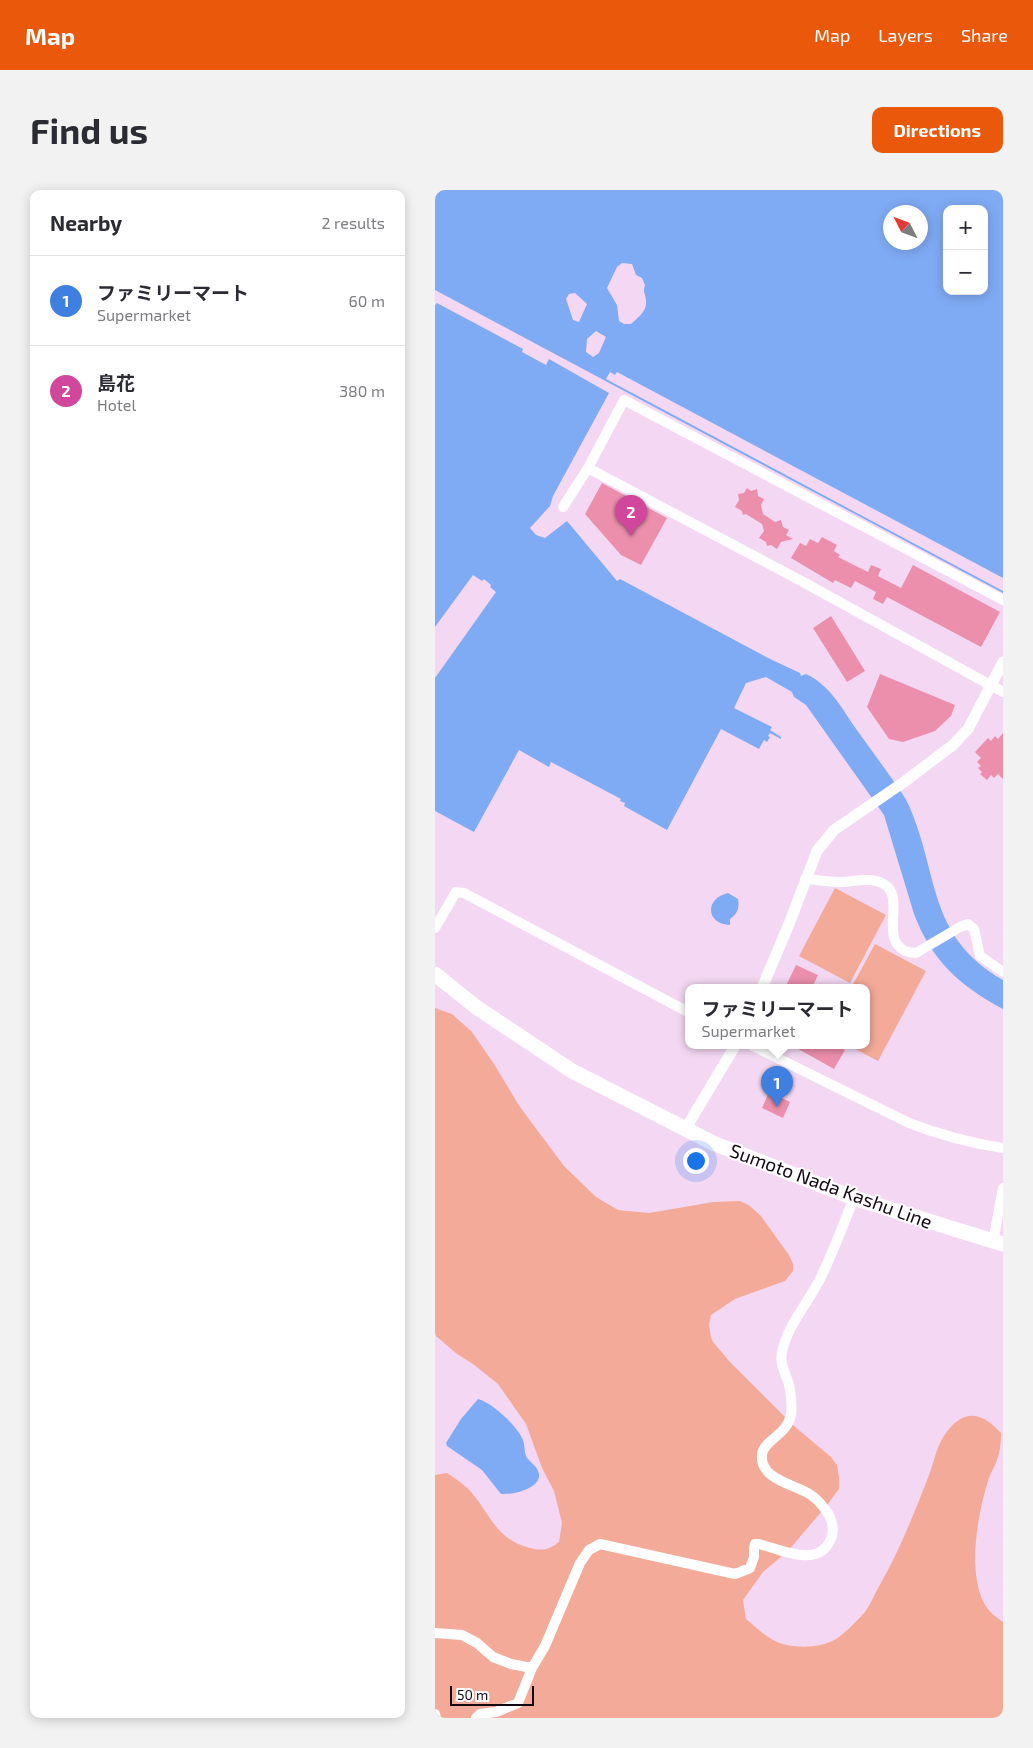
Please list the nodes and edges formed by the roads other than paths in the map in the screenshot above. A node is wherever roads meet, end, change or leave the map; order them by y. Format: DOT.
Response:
graph roads {
  1 [pos="587,468"];
  2 [pos="563,508"];
  3 [pos="1003,600"];
  4 [pos="1003,662"];
  5 [pos="990,685"];
  6 [pos="1003,692"];
  7 [pos="805,879"];
  8 [pos="435,928"];
  9 [pos="1003,972"];
  10 [pos="435,974"];
  11 [pos="764,984"];
  12 [pos="685,1010"];
  13 [pos="733,1049"];
  14 [pos="759,1049"];
  15 [pos="686,1128"];
  16 [pos="1003,1148"];
  17 [pos="1003,1188"];
  18 [pos="854,1198"];
  19 [pos="998,1243"];
  20 [pos="435,1633"];
  21 [pos="532,1668"];
  22 [pos="435,1714"];
  23 [pos="436,1718"];
  24 [pos="476,1718"];
  1 -- 2 [label="street"];
  1 -- 3 [label="street"];
  1 -- 5 [label="street"];
  4 -- 5 [label="street"];
  5 -- 6 [label="street"];
  5 -- 7 [label="street"];
  7 -- 9 [label="street"];
  7 -- 11 [label="street"];
  8 -- 12 [label="street"];
  10 -- 15 [label="main road, Sumoto Nada Kashu Line"];
  13 -- 15 [label="street"];
  14 -- 16 [label="street"];
  15 -- 18 [label="main road, Sumoto Nada Kashu Line"];
  17 -- 19 [label="street"];
  18 -- 19 [label="main road, Sumoto Nada Kashu Line"];
  18 -- 21 [label="street"];
  20 -- 21 [label="street"];
  21 -- 24 [label="street"];
  22 -- 23 [label="street"];
}
